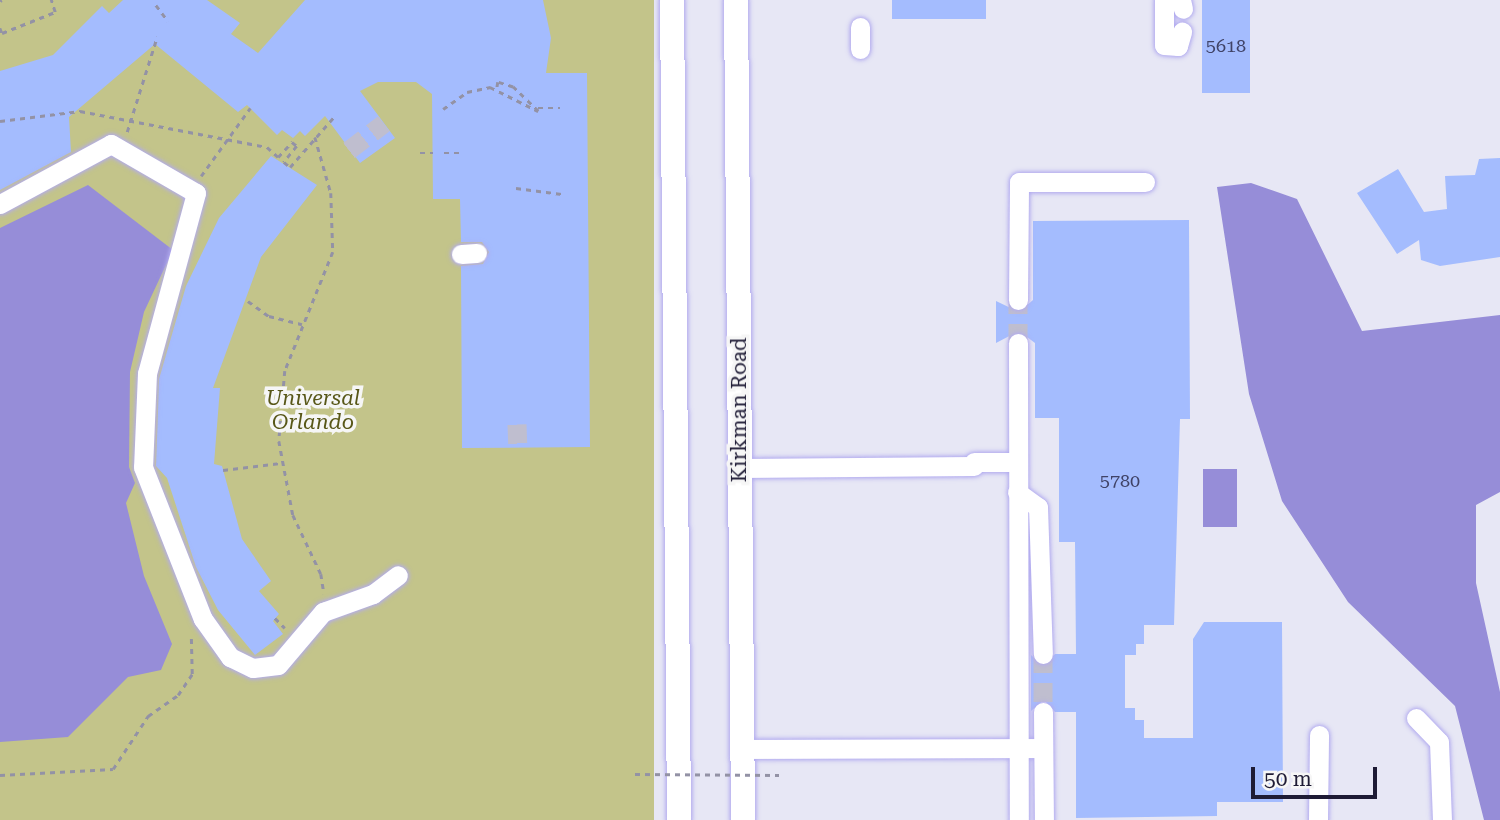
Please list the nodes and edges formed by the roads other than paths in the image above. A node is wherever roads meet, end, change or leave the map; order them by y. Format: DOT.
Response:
graph roads {
  1 [pos="672,0"];
  2 [pos="736,0"];
  3 [pos="1164,0"];
  4 [pos="860,27"];
  5 [pos="1182,32"];
  6 [pos="860,50"];
  7 [pos="1145,182"];
  8 [pos="0,204"];
  9 [pos="1018,300"];
  10 [pos="1018,343"];
  11 [pos="1017,466"];
  12 [pos="740,468"];
  13 [pos="1017,492"];
  14 [pos="393,580"];
  15 [pos="1043,654"];
  16 [pos="1043,712"];
  17 [pos="1416,718"];
  18 [pos="1318,736"];
  19 [pos="1020,748"];
  20 [pos="1043,748"];
  21 [pos="742,749"];
  22 [pos="679,820"];
  23 [pos="743,820"];
  24 [pos="1019,820"];
  25 [pos="1044,820"];
  26 [pos="1318,820"];
  27 [pos="1442,820"];
  1 -- 22 [label="main road"];
  2 -- 12 [label="main road, Kirkman Road"];
  3 -- 5 [label="street"];
  4 -- 6 [label="street"];
  7 -- 9 [label="street"];
  8 -- 14 [label="street"];
  10 -- 11 [label="street"];
  11 -- 12 [label="street"];
  11 -- 13 [label="street"];
  12 -- 21 [label="main road, Kirkman Road"];
  13 -- 15 [label="street"];
  13 -- 19 [label="street"];
  16 -- 20 [label="street"];
  17 -- 27 [label="street"];
  18 -- 26 [label="street"];
  19 -- 20 [label="street"];
  19 -- 21 [label="street"];
  19 -- 24 [label="street"];
  20 -- 25 [label="street"];
  21 -- 23 [label="main road, Kirkman Road"];
}
